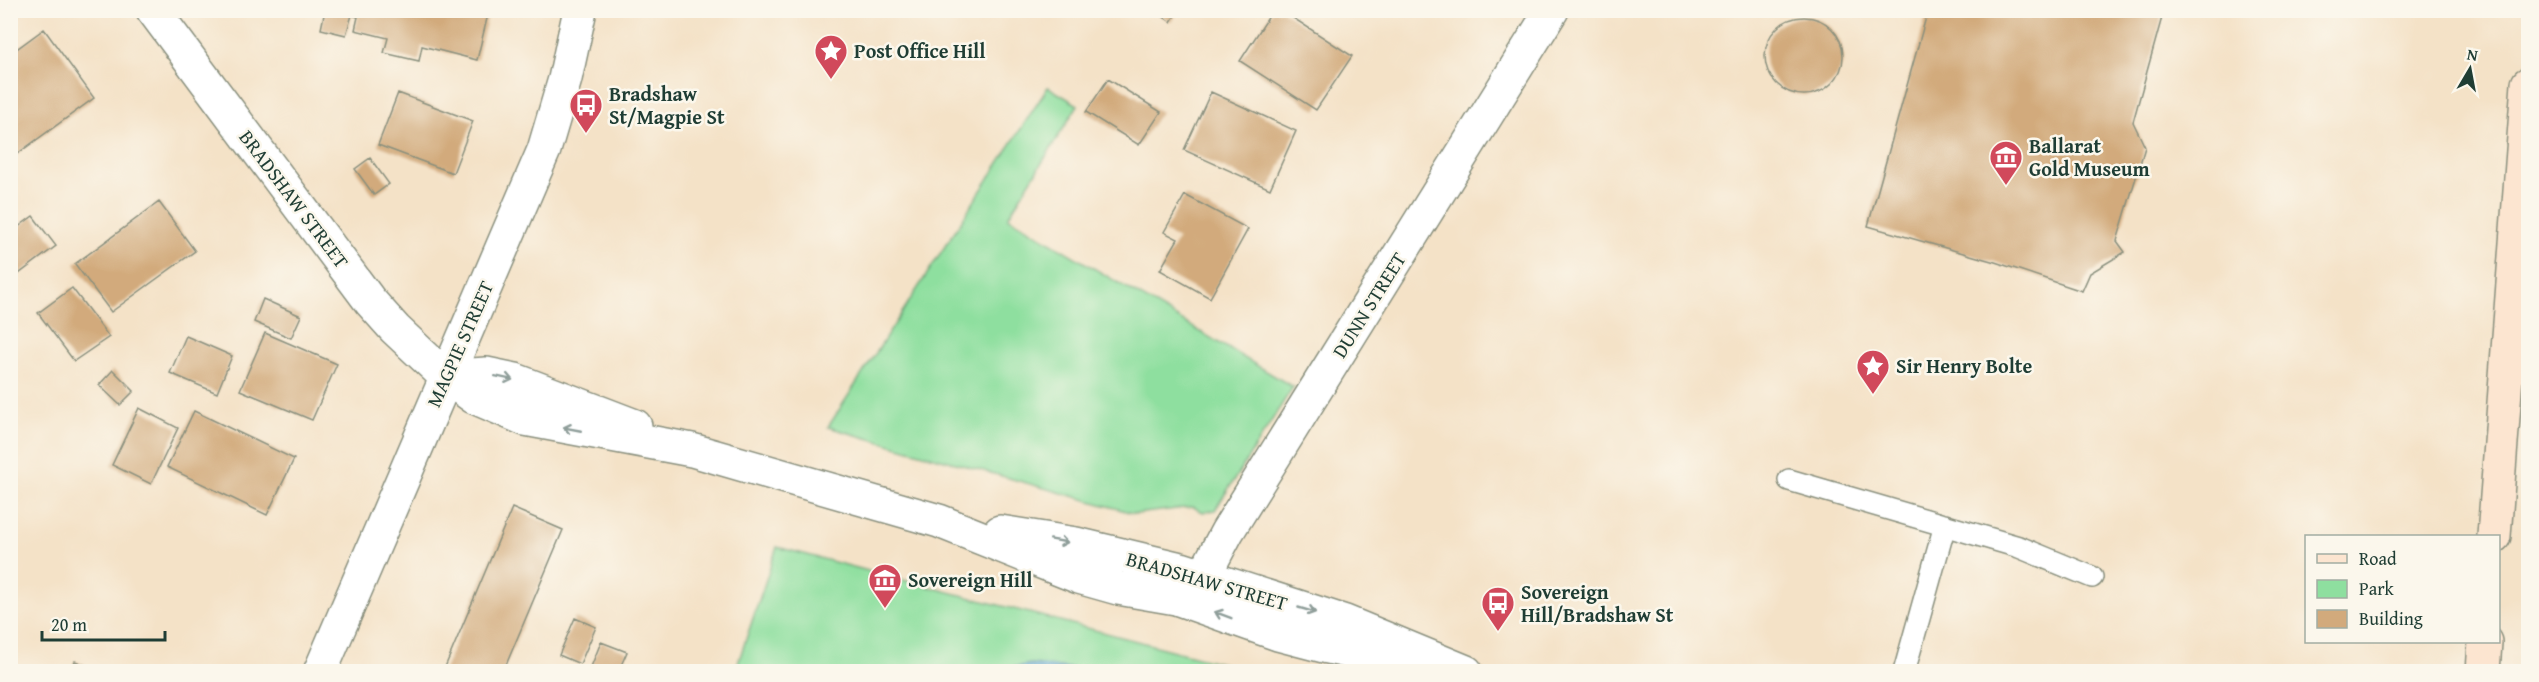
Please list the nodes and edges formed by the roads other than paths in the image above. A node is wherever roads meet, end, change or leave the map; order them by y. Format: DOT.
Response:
graph roads {
  1 [pos="153,10"];
  2 [pos="580,10"];
  3 [pos="1552,10"];
  4 [pos="2529,84"];
  5 [pos="446,377"];
  6 [pos="1789,480"];
  7 [pos="1945,525"];
  8 [pos="2494,535"];
  9 [pos="2092,577"];
  10 [pos="1196,590"];
  11 [pos="2485,643"];
  12 [pos="1426,670"];
  13 [pos="320,672"];
  14 [pos="1466,672"];
  15 [pos="1904,672"];
  16 [pos="2483,672"];
  1 -- 5 [label="street, BRADSHAW STREET"];
  2 -- 5 [label="street, MAGPIE STREET"];
  3 -- 10 [label="street, DUNN STREET"];
  4 -- 8 [label="main road"];
  5 -- 10 [label="street, BRADSHAW STREET"];
  5 -- 13 [label="street, MAGPIE STREET"];
  6 -- 7 [label="lane"];
  7 -- 9 [label="lane"];
  7 -- 15 [label="lane"];
  12 -- 10 [label="street, BRADSHAW STREET, one-way"];
  10 -- 14 [label="street, BRADSHAW STREET, one-way"];
  11 -- 16 [label="main road"];
}
